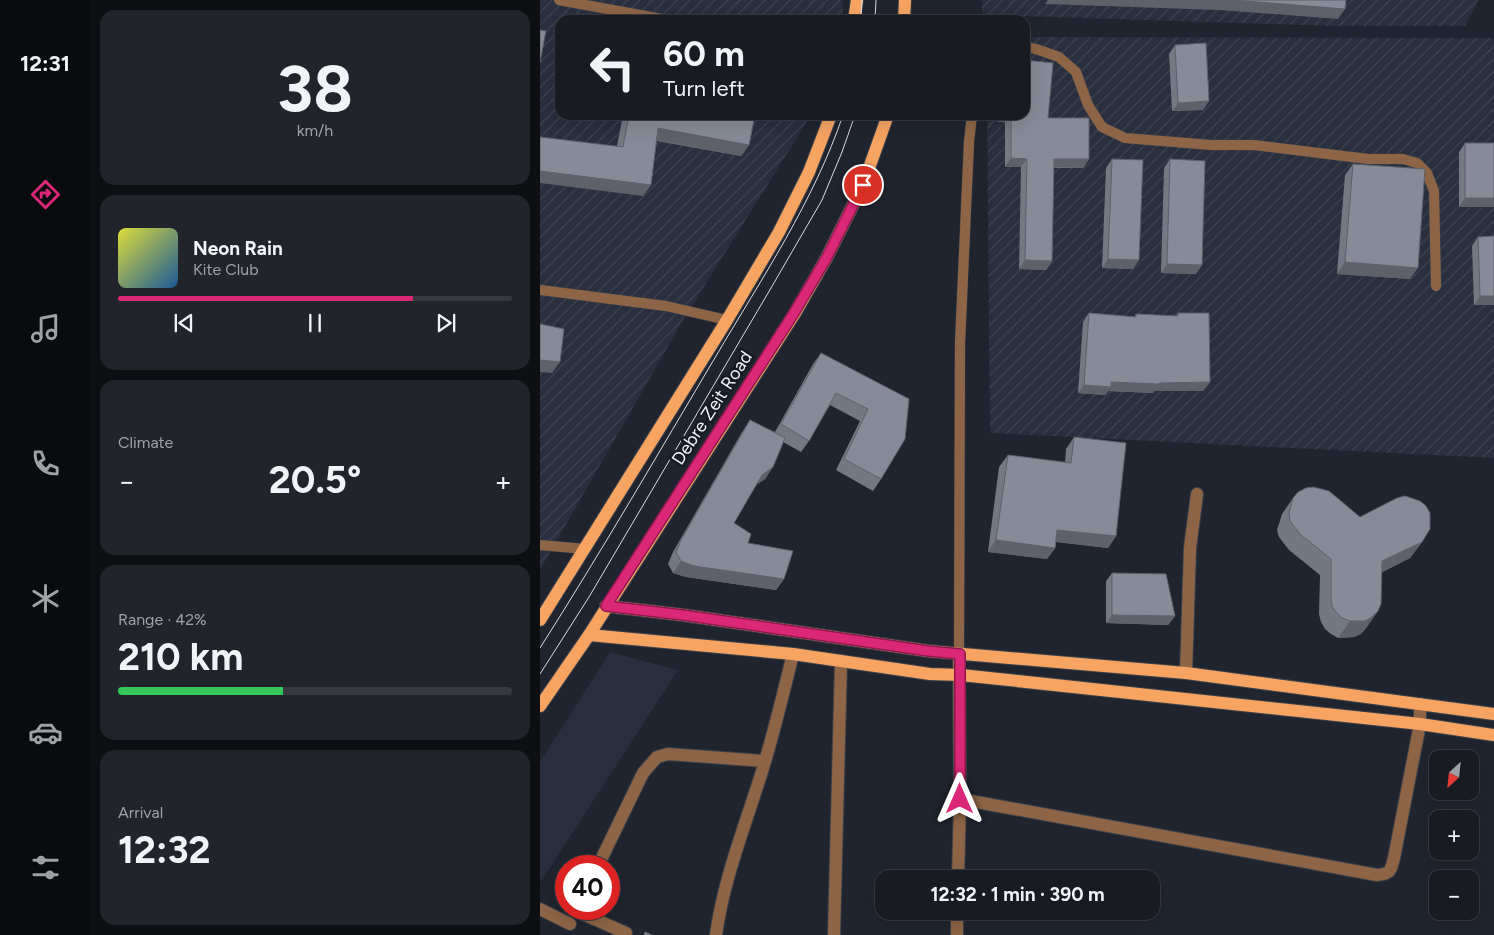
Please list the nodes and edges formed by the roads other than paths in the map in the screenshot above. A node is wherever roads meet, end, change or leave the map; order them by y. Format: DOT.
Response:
graph roads {
  1 [pos="559,0"];
  2 [pos="856,0"];
  3 [pos="905,0"];
  4 [pos="640,15"];
  5 [pos="854,15"];
  6 [pos="904,15"];
  7 [pos="1030,48"];
  8 [pos="829,120"];
  9 [pos="886,120"];
  10 [pos="971,120"];
  11 [pos="1436,286"];
  12 [pos="540,290"];
  13 [pos="727,320"];
  14 [pos="1197,494"];
  15 [pos="540,545"];
  16 [pos="585,549"];
  17 [pos="606,606"];
  18 [pos="540,620"];
  19 [pos="589,635"];
  20 [pos="793,654"];
  21 [pos="960,654"];
  22 [pos="841,661"];
  23 [pos="1186,673"];
  24 [pos="961,675"];
  25 [pos="1420,704"];
  26 [pos="540,706"];
  27 [pos="1494,714"];
  28 [pos="1420,724"];
  29 [pos="1494,735"];
  30 [pos="766,761"];
  31 [pos="960,799"];
  32 [pos="603,855"];
  33 [pos="958,870"];
  34 [pos="540,909"];
  35 [pos="597,920"];
  36 [pos="957,920"];
  37 [pos="567,929"];
  38 [pos="626,934"];
  39 [pos="716,935"];
  40 [pos="834,935"];
  41 [pos="957,935"];
  1 -- 4 [label="lane"];
  2 -- 5 [label="main road"];
  3 -- 6 [label="main road"];
  7 -- 11 [label="lane"];
  8 -- 13 [label="main road, Debre Zeit Road"];
  9 -- 17 [label="main road, Debre Zeit Road"];
  10 -- 21 [label="lane"];
  12 -- 13 [label="lane"];
  13 -- 16 [label="main road, Debre Zeit Road"];
  14 -- 23 [label="street"];
  15 -- 16 [label="lane"];
  16 -- 18 [label="main road, Debre Zeit Road"];
  17 -- 19 [label="main road, Debre Zeit Road"];
  17 -- 21 [label="main road"];
  19 -- 20 [label="main road"];
  19 -- 26 [label="main road, Debre Zeit Road"];
  20 -- 22 [label="main road"];
  20 -- 30 [label="street"];
  21 -- 23 [label="main road"];
  21 -- 24 [label="street"];
  22 -- 24 [label="main road"];
  22 -- 40 [label="street"];
  23 -- 25 [label="main road"];
  24 -- 28 [label="main road"];
  24 -- 31 [label="street"];
  25 -- 27 [label="main road"];
  25 -- 28 [label="street"];
  28 -- 29 [label="main road"];
  28 -- 31 [label="street"];
  30 -- 32 [label="street"];
  30 -- 39 [label="street"];
  31 -- 33 [label="street"];
  34 -- 37 [label="street"];
  35 -- 38 [label="street"];
  36 -- 41 [label="street"];
}
